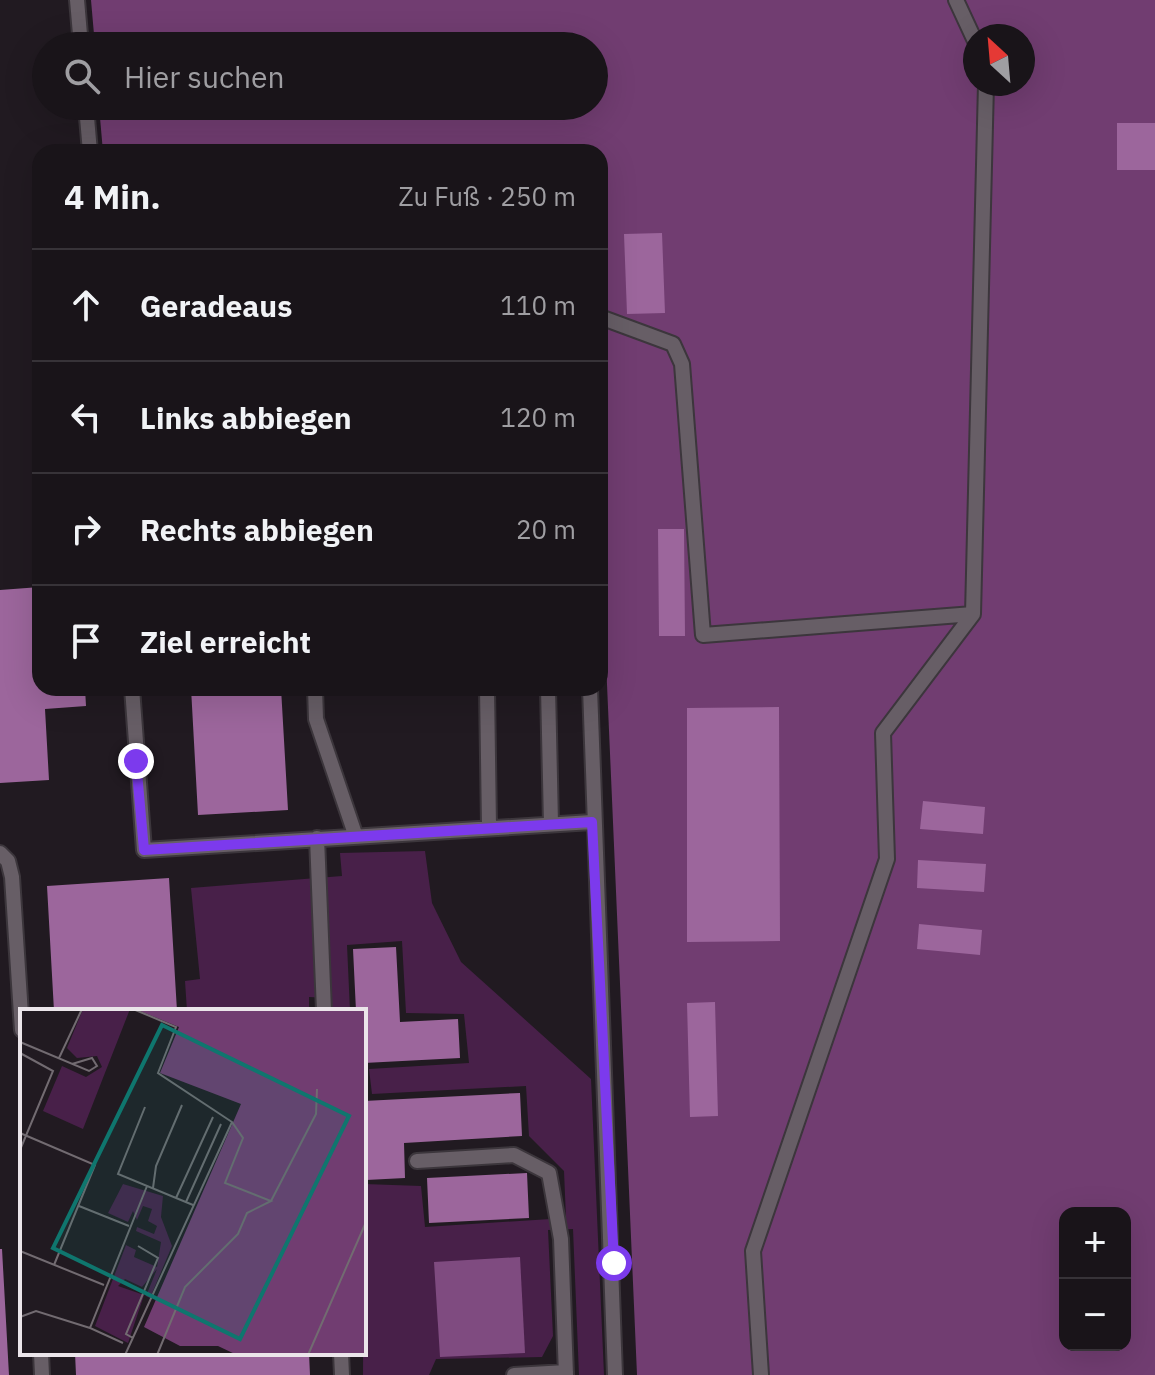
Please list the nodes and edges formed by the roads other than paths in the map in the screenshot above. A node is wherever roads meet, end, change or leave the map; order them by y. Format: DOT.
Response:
graph roads {
  1 [pos="77,0"];
  2 [pos="956,0"];
  3 [pos="967,24"];
  4 [pos="80,32"];
  5 [pos="986,96"];
  6 [pos="87,120"];
  7 [pos="89,144"];
  8 [pos="608,320"];
  9 [pos="973,614"];
  10 [pos="133,696"];
  11 [pos="315,696"];
  12 [pos="487,696"];
  13 [pos="548,696"];
  14 [pos="590,696"];
  15 [pos="592,822"];
  16 [pos="551,824"];
  17 [pos="489,827"];
  18 [pos="355,834"];
  19 [pos="317,838"];
  20 [pos="0,853"];
  21 [pos="21,1009"];
  22 [pos="324,1009"];
  23 [pos="417,1161"];
  24 [pos="41,1355"];
  25 [pos="341,1355"];
  26 [pos="566,1374"];
  27 [pos="42,1375"];
  28 [pos="342,1375"];
  29 [pos="514,1375"];
  30 [pos="615,1375"];
  31 [pos="761,1375"];
  1 -- 4 [label="lane"];
  2 -- 3 [label="lane"];
  5 -- 9 [label="lane"];
  6 -- 7 [label="lane"];
  8 -- 9 [label="lane"];
  9 -- 31 [label="lane"];
  10 -- 19 [label="lane"];
  11 -- 18 [label="lane"];
  12 -- 17 [label="lane"];
  13 -- 16 [label="lane"];
  14 -- 15 [label="lane"];
  15 -- 16 [label="lane"];
  15 -- 30 [label="lane"];
  16 -- 17 [label="lane"];
  17 -- 18 [label="lane"];
  18 -- 19 [label="lane"];
  19 -- 22 [label="lane"];
  20 -- 21 [label="lane"];
  23 -- 26 [label="lane"];
  24 -- 27 [label="lane"];
  25 -- 28 [label="lane"];
  26 -- 29 [label="lane"];
}
